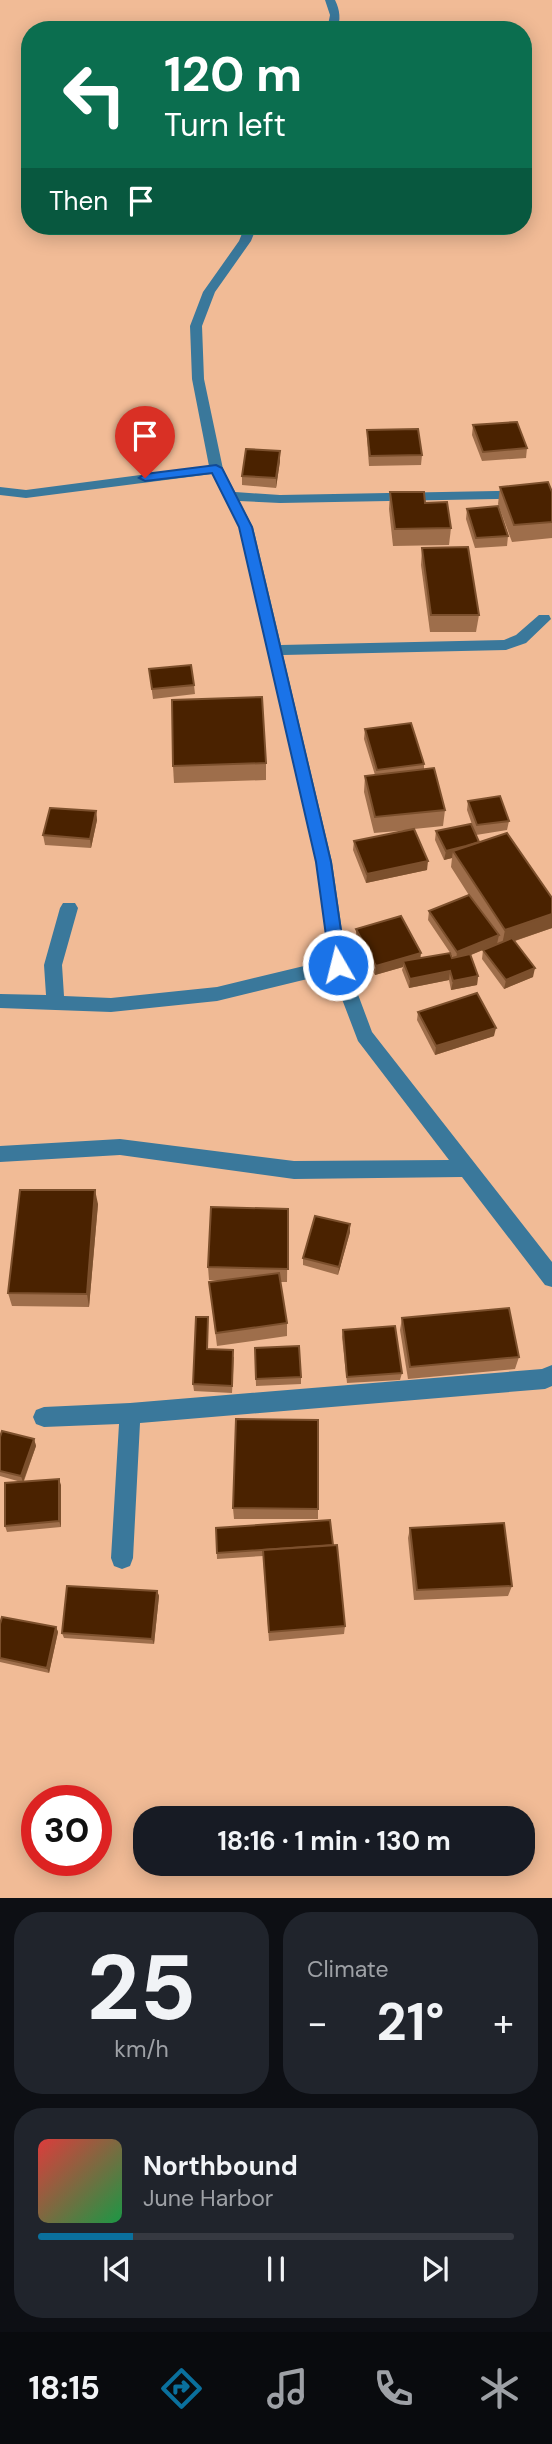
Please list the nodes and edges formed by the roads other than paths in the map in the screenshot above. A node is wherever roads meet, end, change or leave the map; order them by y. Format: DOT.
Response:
graph roads {
  1 [pos="330,0"];
  2 [pos="335,21"];
  3 [pos="248,235"];
  4 [pos="216,468"];
  5 [pos="0,491"];
  6 [pos="552,494"];
  7 [pos="230,496"];
  8 [pos="544,619"];
  9 [pos="274,650"];
  10 [pos="69,908"];
  11 [pos="338,965"];
  12 [pos="0,1001"];
  13 [pos="55,1002"];
  14 [pos="0,1154"];
  15 [pos="467,1168"];
  16 [pos="552,1278"];
  17 [pos="552,1375"];
  18 [pos="130,1413"];
  19 [pos="44,1417"];
  20 [pos="122,1558"];
  1 -- 2 [label="street"];
  3 -- 4 [label="street"];
  4 -- 5 [label="street"];
  4 -- 7 [label="street"];
  6 -- 7 [label="street"];
  7 -- 9 [label="street"];
  8 -- 9 [label="street"];
  9 -- 11 [label="street"];
  10 -- 13 [label="street"];
  11 -- 13 [label="street"];
  11 -- 15 [label="street"];
  12 -- 13 [label="street"];
  14 -- 15 [label="street"];
  15 -- 16 [label="street"];
  17 -- 18 [label="street"];
  18 -- 19 [label="street"];
  18 -- 20 [label="street"];
}
